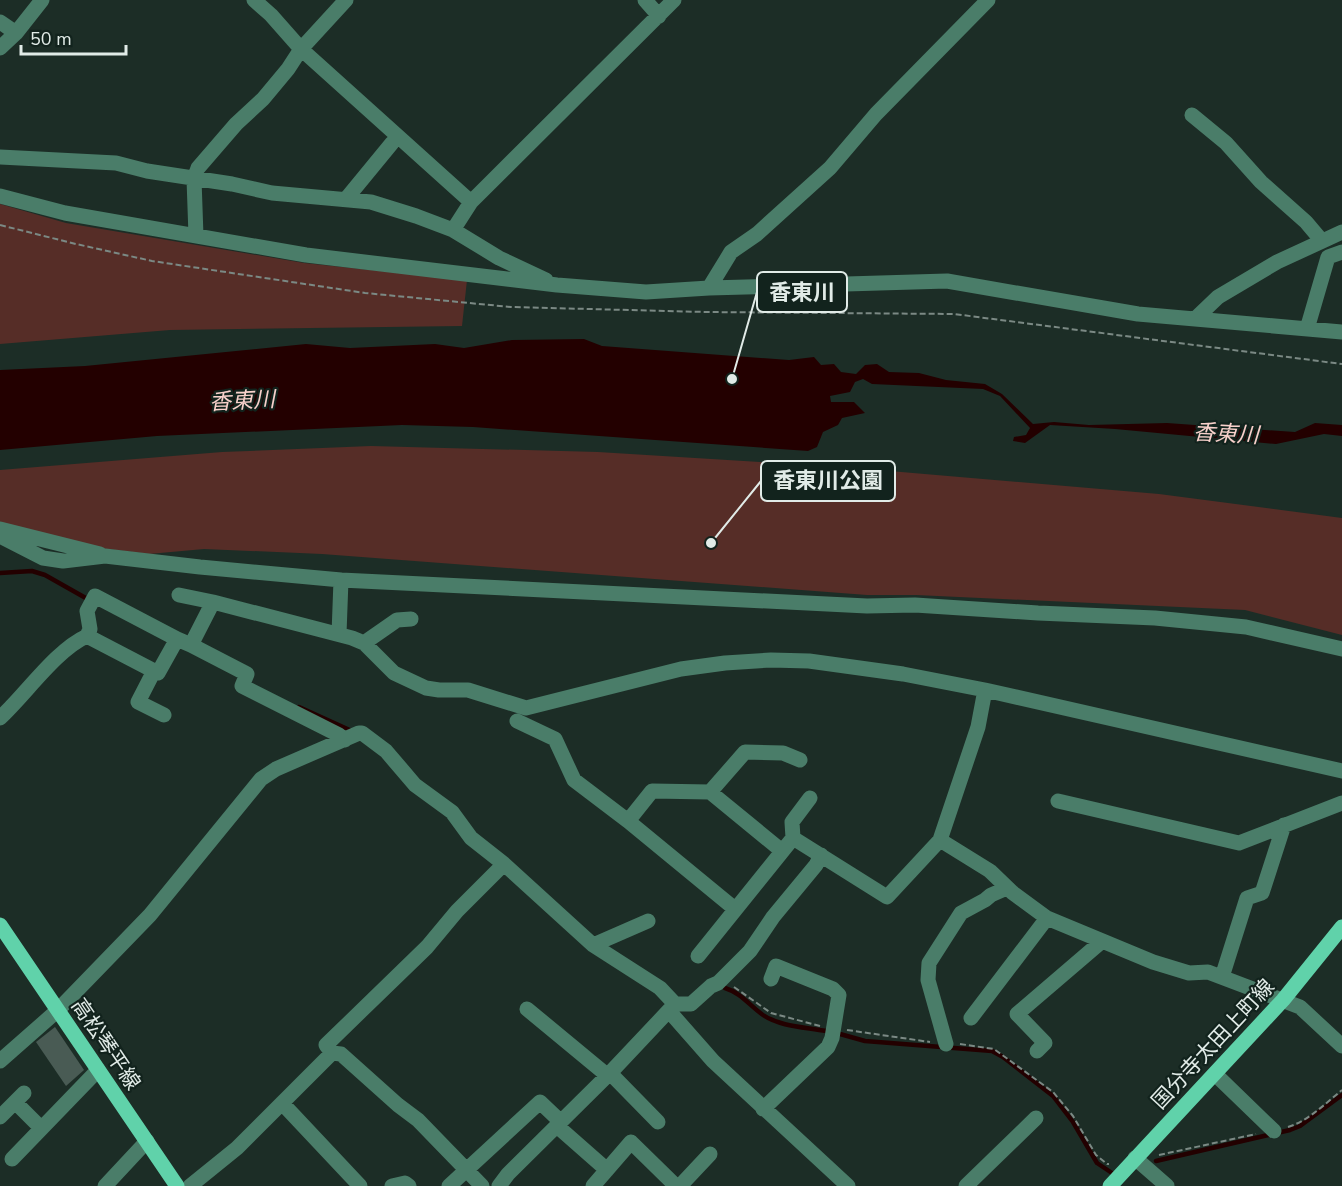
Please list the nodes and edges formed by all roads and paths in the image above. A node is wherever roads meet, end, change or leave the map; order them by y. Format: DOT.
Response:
graph roads {
  1 [pos="42,0"];
  2 [pos="254,0"];
  3 [pos="346,0"];
  4 [pos="645,0"];
  5 [pos="674,0"];
  6 [pos="988,0"];
  7 [pos="659,16"];
  8 [pos="0,22"];
  9 [pos="16,33"];
  10 [pos="0,48"];
  11 [pos="301,49"];
  12 [pos="1192,115"];
  13 [pos="392,143"];
  14 [pos="0,157"];
  15 [pos="194,178"];
  16 [pos="0,196"];
  17 [pos="346,199"];
  18 [pos="471,202"];
  19 [pos="453,230"];
  20 [pos="1342,232"];
  21 [pos="196,236"];
  22 [pos="1322,241"];
  23 [pos="1342,252"];
  24 [pos="557,285"];
  25 [pos="709,288"];
  26 [pos="1195,319"];
  27 [pos="1307,329"];
  28 [pos="1342,332"];
  29 [pos="0,529"];
  30 [pos="0,536"];
  31 [pos="105,556"];
  32 [pos="341,580"];
  33 [pos="178,595"];
  34 [pos="213,602"];
  35 [pos="411,619"];
  36 [pos="339,634"];
  37 [pos="87,636"];
  38 [pos="179,643"];
  39 [pos="364,643"];
  40 [pos="1342,649"];
  41 [pos="154,671"];
  42 [pos="985,690"];
  43 [pos="164,715"];
  44 [pos="0,718"];
  45 [pos="517,721"];
  46 [pos="353,736"];
  47 [pos="800,760"];
  48 [pos="1342,771"];
  49 [pos="710,792"];
  50 [pos="810,798"];
  51 [pos="1058,801"];
  52 [pos="1342,803"];
  53 [pos="628,821"];
  54 [pos="1284,825"];
  55 [pos="793,838"];
  56 [pos="940,840"];
  57 [pos="782,851"];
  58 [pos="821,855"];
  59 [pos="501,867"];
  60 [pos="1007,888"];
  61 [pos="735,909"];
  62 [pos="1047,918"];
  63 [pos="648,921"];
  64 [pos="0,925"];
  65 [pos="1342,927"];
  66 [pos="1101,942"];
  67 [pos="593,945"];
  68 [pos="698,956"];
  69 [pos="1222,977"];
  70 [pos="771,979"];
  71 [pos="718,983"];
  72 [pos="1283,1000"];
  73 [pos="672,1008"];
  74 [pos="527,1009"];
  75 [pos="57,1010"];
  76 [pos="971,1018"];
  77 [pos="834,1028"];
  78 [pos="945,1044"];
  79 [pos="1342,1046"];
  80 [pos="1037,1051"];
  81 [pos="332,1053"];
  82 [pos="0,1061"];
  83 [pos="98,1070"];
  84 [pos="609,1074"];
  85 [pos="1215,1074"];
  86 [pos="1342,1090"];
  87 [pos="282,1103"];
  88 [pos="763,1109"];
  89 [pos="0,1117"];
  90 [pos="1036,1118"];
  91 [pos="658,1122"];
  92 [pos="559,1124"];
  93 [pos="41,1128"];
  94 [pos="1274,1131"];
  95 [pos="147,1141"];
  96 [pos="710,1154"];
  97 [pos="1158,1155"];
  98 [pos="12,1159"];
  99 [pos="1133,1161"];
  100 [pos="467,1170"];
  101 [pos="607,1170"];
  102 [pos="105,1186"];
  103 [pos="177,1186"];
  104 [pos="190,1186"];
  105 [pos="360,1186"];
  106 [pos="392,1186"];
  107 [pos="409,1186"];
  108 [pos="449,1186"];
  109 [pos="482,1186"];
  110 [pos="499,1186"];
  111 [pos="594,1186"];
  112 [pos="678,1186"];
  113 [pos="848,1186"];
  114 [pos="966,1186"];
  115 [pos="1110,1186"];
  116 [pos="1167,1186"];
  1 -- 9 [label="street"];
  2 -- 11 [label="street"];
  3 -- 11 [label="street"];
  4 -- 7 [label="street"];
  5 -- 7 [label="street"];
  6 -- 25 [label="street"];
  7 -- 18 [label="street"];
  8 -- 9 [label="street"];
  9 -- 10 [label="street"];
  11 -- 15 [label="street"];
  11 -- 18 [label="street"];
  12 -- 22 [label="street"];
  13 -- 17 [label="street"];
  14 -- 15 [label="street"];
  15 -- 17 [label="street"];
  15 -- 21 [label="street"];
  16 -- 21 [label="street"];
  17 -- 19 [label="street"];
  18 -- 19 [label="street"];
  19 -- 24 [label="street"];
  20 -- 22 [label="street"];
  21 -- 24 [label="street"];
  22 -- 26 [label="street"];
  23 -- 27 [label="street"];
  24 -- 25 [label="street"];
  25 -- 26 [label="street"];
  26 -- 27 [label="street"];
  27 -- 28 [label="street"];
  29 -- 31 [label="street"];
  30 -- 31 [label="street"];
  31 -- 32 [label="street"];
  32 -- 36 [label="street"];
  32 -- 40 [label="street"];
  33 -- 34 [label="street"];
  34 -- 36 [label="street"];
  34 -- 38 [label="street"];
  35 -- 39 [label="street"];
  36 -- 39 [label="street"];
  37 -- 38 [label="street"];
  37 -- 41 [label="street"];
  37 -- 44 [label="street"];
  38 -- 41 [label="street"];
  38 -- 46 [label="street"];
  39 -- 42 [label="street"];
  41 -- 43 [label="street"];
  42 -- 48 [label="street"];
  42 -- 56 [label="street"];
  45 -- 53 [label="street"];
  46 -- 59 [label="street"];
  46 -- 75 [label="street"];
  47 -- 49 [label="street"];
  49 -- 53 [label="street"];
  49 -- 57 [label="street"];
  50 -- 55 [label="street"];
  51 -- 54 [label="street"];
  52 -- 54 [label="street"];
  53 -- 61 [label="street"];
  54 -- 69 [label="street"];
  55 -- 57 [label="street"];
  55 -- 58 [label="street"];
  56 -- 58 [label="street"];
  56 -- 60 [label="street"];
  57 -- 61 [label="street"];
  58 -- 71 [label="street"];
  59 -- 67 [label="street"];
  59 -- 81 [label="street"];
  60 -- 62 [label="street"];
  60 -- 78 [label="street"];
  61 -- 68 [label="street"];
  62 -- 66 [label="street"];
  62 -- 76 [label="street"];
  63 -- 67 [label="street"];
  64 -- 75 [label="main road, 高松琴平線"];
  65 -- 72 [label="main road, 国分寺太田上町線"];
  66 -- 69 [label="street"];
  66 -- 80 [label="street"];
  67 -- 73 [label="street"];
  69 -- 72 [label="street"];
  70 -- 77 [label="street"];
  71 -- 73 [label="street"];
  71 -- 77 [label="path"];
  72 -- 79 [label="street"];
  72 -- 85 [label="main road, 国分寺太田上町線"];
  73 -- 84 [label="street"];
  73 -- 88 [label="street"];
  74 -- 84 [label="street"];
  75 -- 82 [label="street"];
  75 -- 83 [label="main road, 高松琴平線"];
  77 -- 78 [label="path"];
  77 -- 88 [label="street"];
  78 -- 99 [label="path"];
  81 -- 87 [label="street"];
  81 -- 100 [label="street"];
  83 -- 93 [label="street"];
  83 -- 95 [label="main road, 高松琴平線"];
  84 -- 91 [label="street"];
  84 -- 92 [label="street"];
  85 -- 94 [label="street"];
  85 -- 99 [label="main road, 国分寺太田上町線"];
  86 -- 94 [label="path"];
  87 -- 104 [label="street"];
  87 -- 105 [label="street"];
  88 -- 113 [label="street"];
  89 -- 93 [label="street"];
  90 -- 114 [label="street"];
  92 -- 100 [label="street"];
  92 -- 101 [label="street"];
  92 -- 110 [label="street"];
  93 -- 98 [label="street"];
  94 -- 97 [label="path"];
  95 -- 102 [label="street"];
  95 -- 103 [label="main road, 高松琴平線"];
  96 -- 112 [label="street"];
  99 -- 115 [label="main road, 国分寺太田上町線"];
  99 -- 116 [label="street"];
  100 -- 108 [label="street"];
  100 -- 109 [label="street"];
  101 -- 111 [label="street"];
  101 -- 112 [label="street"];
  106 -- 107 [label="street"];
}
